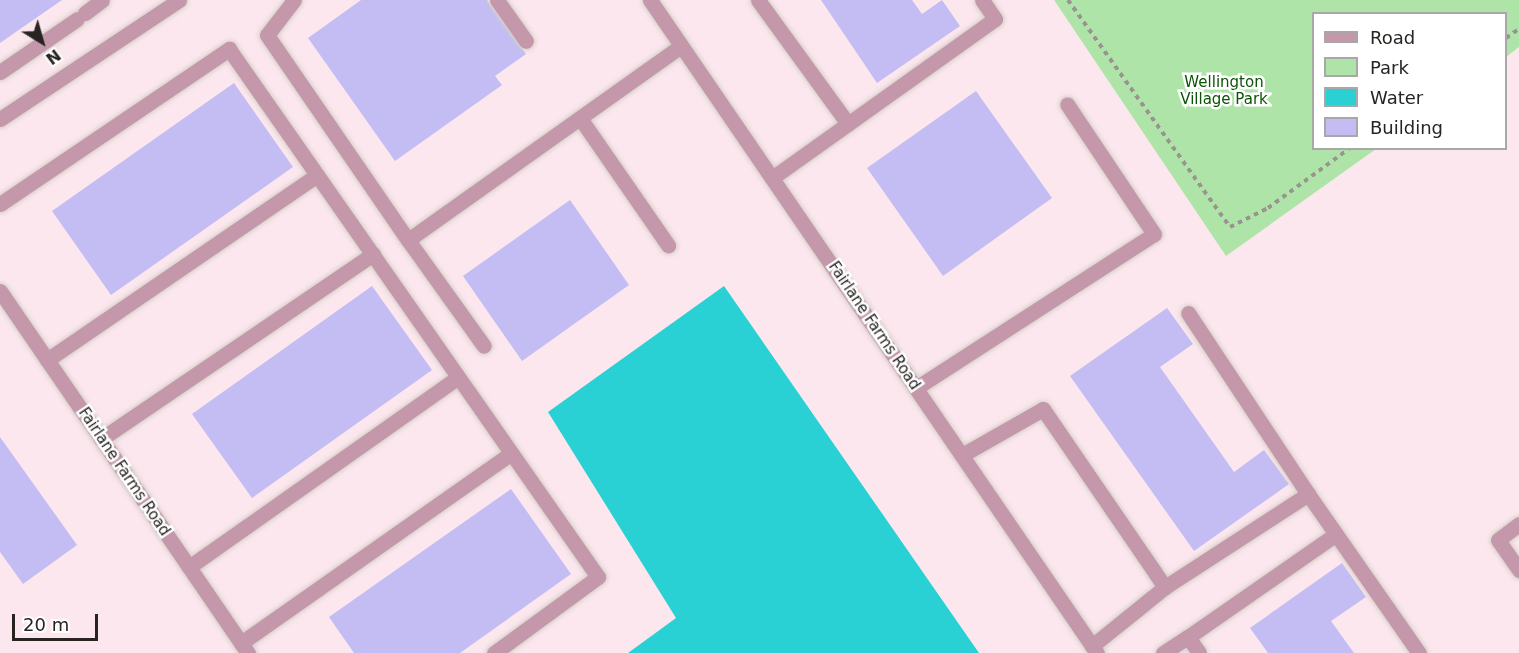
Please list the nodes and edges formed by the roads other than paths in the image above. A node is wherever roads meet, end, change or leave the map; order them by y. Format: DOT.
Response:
graph roads {
  1 [pos="102,0"];
  2 [pos="179,0"];
  3 [pos="294,0"];
  4 [pos="497,0"];
  5 [pos="650,0"];
  6 [pos="758,0"];
  7 [pos="982,0"];
  8 [pos="526,41"];
  9 [pos="681,46"];
  10 [pos="0,72"];
  11 [pos="1067,104"];
  12 [pos="0,118"];
  13 [pos="580,118"];
  14 [pos="848,124"];
  15 [pos="317,175"];
  16 [pos="772,178"];
  17 [pos="0,204"];
  18 [pos="408,240"];
  19 [pos="668,245"];
  20 [pos="373,254"];
  21 [pos="0,291"];
  22 [pos="1188,313"];
  23 [pos="484,346"];
  24 [pos="47,360"];
  25 [pos="458,377"];
  26 [pos="916,388"];
  27 [pos="101,439"];
  28 [pos="511,453"];
  29 [pos="962,455"];
  30 [pos="1308,494"];
  31 [pos="1519,524"];
  32 [pos="1336,534"];
  33 [pos="189,567"];
  34 [pos="1519,570"];
  35 [pos="1165,587"];
  36 [pos="1188,637"];
  37 [pos="244,648"];
  38 [pos="1095,649"];
  39 [pos="494,653"];
  40 [pos="1163,653"];
  41 [pos="1199,653"];
  42 [pos="1419,653"];
  1 -- 10 [label="street"];
  2 -- 12 [label="street"];
  3 -- 18 [label="street"];
  4 -- 8 [label="street"];
  5 -- 9 [label="street, Fairlane Farms Road"];
  6 -- 14 [label="street"];
  7 -- 14 [label="street"];
  9 -- 13 [label="street"];
  9 -- 16 [label="street, Fairlane Farms Road"];
  11 -- 26 [label="street"];
  13 -- 18 [label="street"];
  13 -- 19 [label="street"];
  14 -- 16 [label="street"];
  15 -- 17 [label="street"];
  15 -- 20 [label="street"];
  15 -- 24 [label="street"];
  16 -- 26 [label="street, Fairlane Farms Road"];
  18 -- 23 [label="street"];
  20 -- 25 [label="street"];
  20 -- 27 [label="street"];
  21 -- 24 [label="street, Fairlane Farms Road"];
  22 -- 30 [label="street"];
  24 -- 27 [label="street, Fairlane Farms Road"];
  25 -- 28 [label="street"];
  25 -- 33 [label="street"];
  26 -- 29 [label="street, Fairlane Farms Road"];
  27 -- 33 [label="street, Fairlane Farms Road"];
  28 -- 37 [label="street"];
  28 -- 39 [label="street"];
  29 -- 35 [label="street"];
  29 -- 38 [label="street, Fairlane Farms Road"];
  30 -- 32 [label="street"];
  30 -- 35 [label="street"];
  31 -- 34 [label="street"];
  32 -- 36 [label="street"];
  32 -- 42 [label="street"];
  33 -- 37 [label="street, Fairlane Farms Road"];
  35 -- 38 [label="street"];
  36 -- 40 [label="street"];
  36 -- 41 [label="street"];
}
